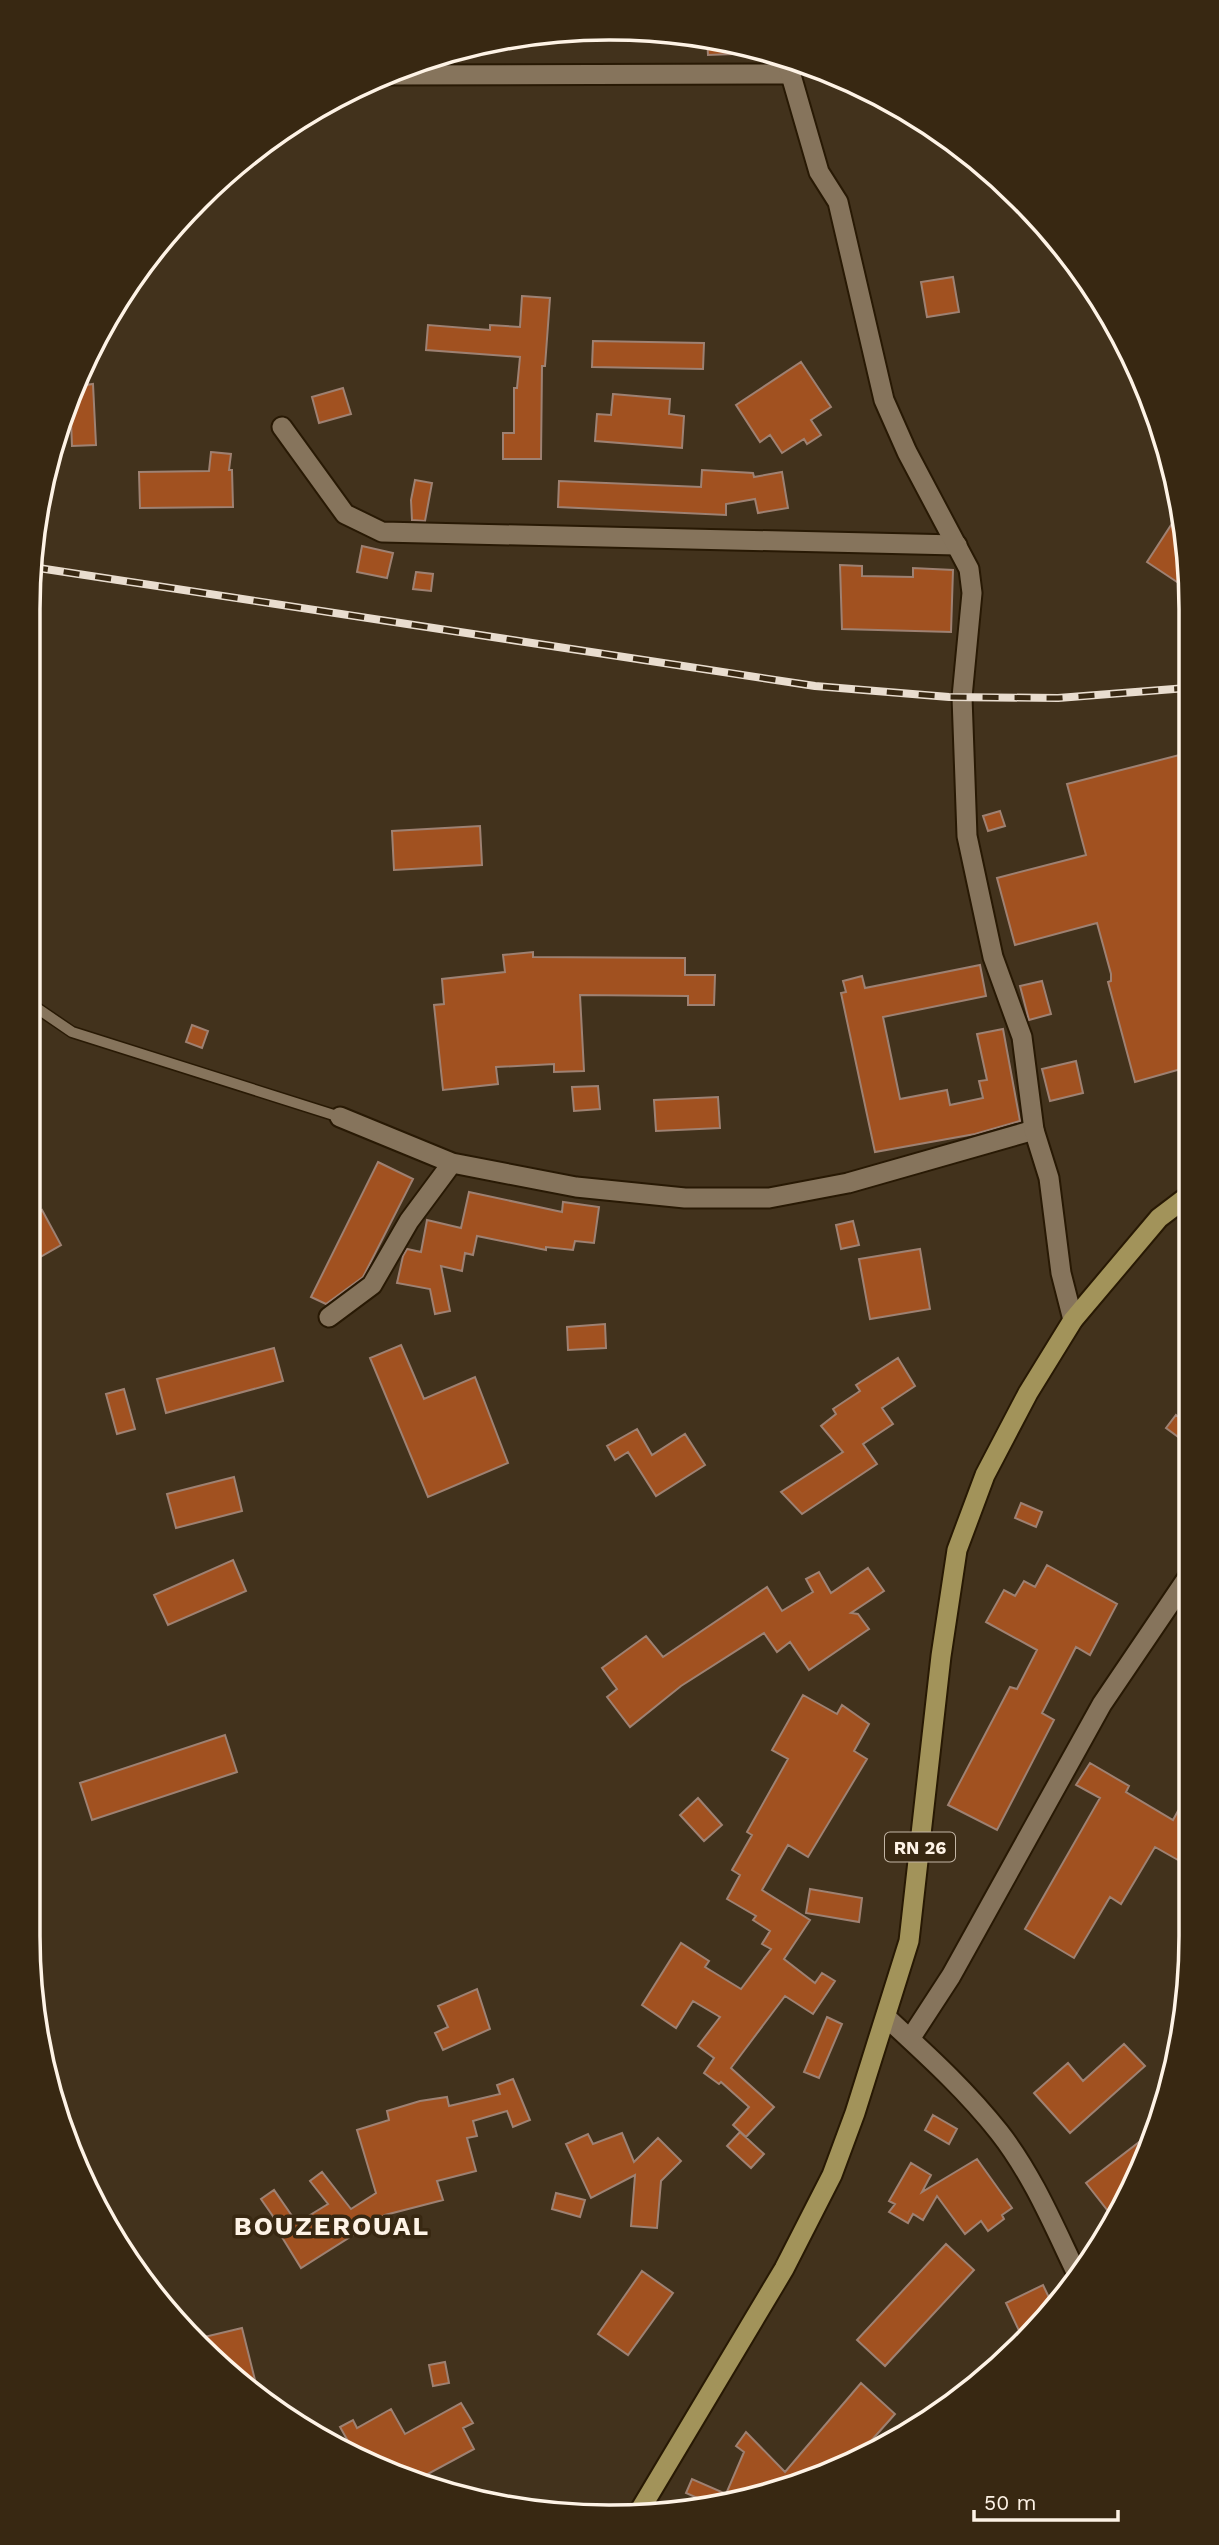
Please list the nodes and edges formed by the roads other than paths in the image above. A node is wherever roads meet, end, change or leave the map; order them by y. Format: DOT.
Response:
graph roads {
  1 [pos="779,66"];
  2 [pos="790,69"];
  3 [pos="416,74"];
  4 [pos="282,427"];
  5 [pos="957,545"];
  6 [pos="40,1010"];
  7 [pos="340,1116"];
  8 [pos="1034,1130"];
  9 [pos="452,1163"];
  10 [pos="1179,1203"];
  11 [pos="329,1317"];
  12 [pos="1073,1320"];
  13 [pos="1179,1590"];
  14 [pos="886,2017"];
  15 [pos="910,2039"];
  16 [pos="1073,2266"];
  17 [pos="644,2504"];
  1 -- 3 [label="street"];
  2 -- 5 [label="street"];
  4 -- 5 [label="street"];
  5 -- 8 [label="street"];
  6 -- 7 [label="lane"];
  7 -- 9 [label="street"];
  8 -- 9 [label="street"];
  8 -- 12 [label="street"];
  9 -- 11 [label="street"];
  10 -- 12 [label="main road, RN 26"];
  12 -- 14 [label="main road, RN 26"];
  13 -- 15 [label="street"];
  14 -- 15 [label="street"];
  14 -- 17 [label="main road, RN 26"];
  15 -- 16 [label="street"];
}
